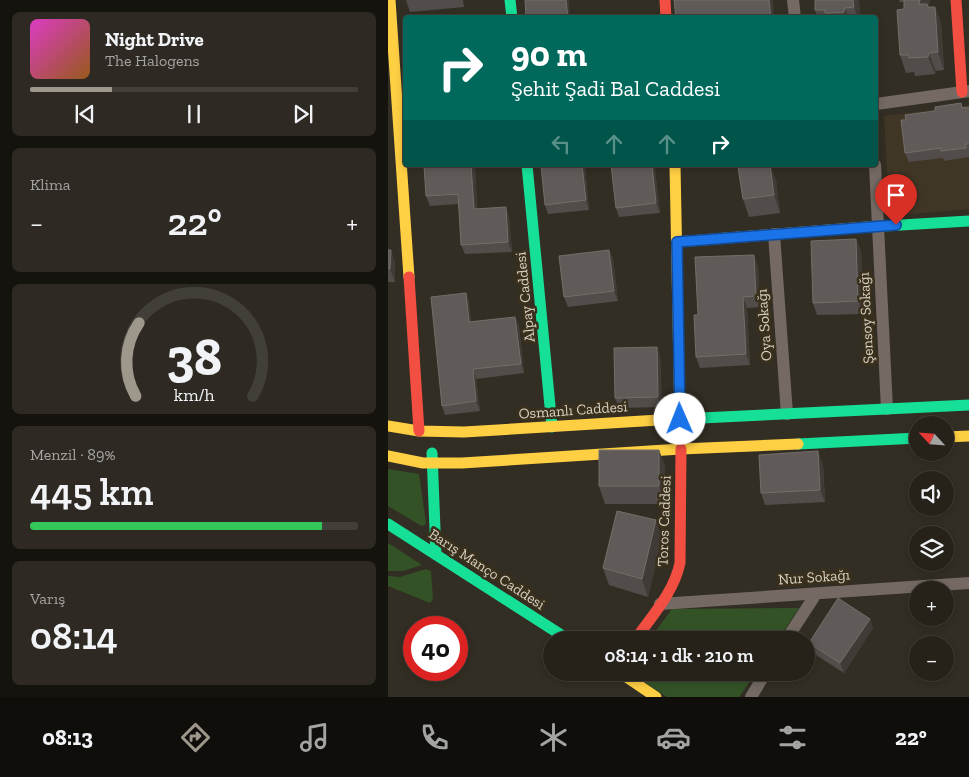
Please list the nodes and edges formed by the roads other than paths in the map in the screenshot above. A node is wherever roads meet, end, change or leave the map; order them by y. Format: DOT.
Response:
graph roads {
  1 [pos="390,0"];
  2 [pos="510,0"];
  3 [pos="665,0"];
  4 [pos="793,0"];
  5 [pos="956,0"];
  6 [pos="512,15"];
  7 [pos="666,15"];
  8 [pos="795,15"];
  9 [pos="966,92"];
  10 [pos="878,104"];
  11 [pos="403,159"];
  12 [pos="403,167"];
  13 [pos="527,167"];
  14 [pos="676,167"];
  15 [pos="875,167"];
  16 [pos="970,221"];
  17 [pos="878,226"];
  18 [pos="774,234"];
  19 [pos="677,242"];
  20 [pos="970,404"];
  21 [pos="887,408"];
  22 [pos="787,414"];
  23 [pos="680,419"];
  24 [pos="388,426"];
  25 [pos="552,426"];
  26 [pos="419,431"];
  27 [pos="970,436"];
  28 [pos="954,437"];
  29 [pos="909,438"];
  30 [pos="681,449"];
  31 [pos="388,456"];
  32 [pos="432,458"];
  33 [pos="416,462"];
  34 [pos="388,524"];
  35 [pos="436,555"];
  36 [pos="970,583"];
  37 [pos="816,594"];
  38 [pos="660,604"];
  39 [pos="555,631"];
  40 [pos="640,631"];
  41 [pos="792,631"];
  42 [pos="632,681"];
  43 [pos="761,681"];
  44 [pos="656,697"];
  45 [pos="751,697"];
  1 -- 11 [label="street"];
  2 -- 6 [label="street"];
  3 -- 7 [label="street"];
  4 -- 8 [label="street"];
  5 -- 9 [label="street"];
  9 -- 10 [label="street"];
  12 -- 26 [label="street"];
  13 -- 25 [label="street, Alpay Caddesi"];
  14 -- 19 [label="street"];
  15 -- 17 [label="street, Şensoy Sokağı"];
  16 -- 17 [label="street"];
  17 -- 18 [label="street"];
  17 -- 21 [label="street, Şensoy Sokağı"];
  18 -- 19 [label="street"];
  18 -- 22 [label="street, Oya Sokağı"];
  19 -- 23 [label="street"];
  20 -- 21 [label="street, Osmanlı Caddesi"];
  21 -- 22 [label="street, Osmanlı Caddesi"];
  22 -- 23 [label="street, Osmanlı Caddesi"];
  23 -- 25 [label="street, Osmanlı Caddesi"];
  24 -- 26 [label="street, Osmanlı Caddesi"];
  25 -- 26 [label="street, Osmanlı Caddesi"];
  26 -- 32 [label="street"];
  26 -- 33 [label="street"];
  27 -- 28 [label="street"];
  29 -- 30 [label="street"];
  30 -- 32 [label="street"];
  30 -- 38 [label="street, Toros Caddesi"];
  31 -- 33 [label="street"];
  32 -- 33 [label="street"];
  32 -- 35 [label="street"];
  34 -- 35 [label="street, Barış Manço Caddesi"];
  35 -- 39 [label="street, Barış Manço Caddesi"];
  36 -- 37 [label="street, Nur Sokağı"];
  37 -- 38 [label="street, Nur Sokağı"];
  37 -- 41 [label="street"];
  38 -- 40 [label="street, Toros Caddesi"];
  42 -- 44 [label="street"];
  43 -- 45 [label="street"];
}
